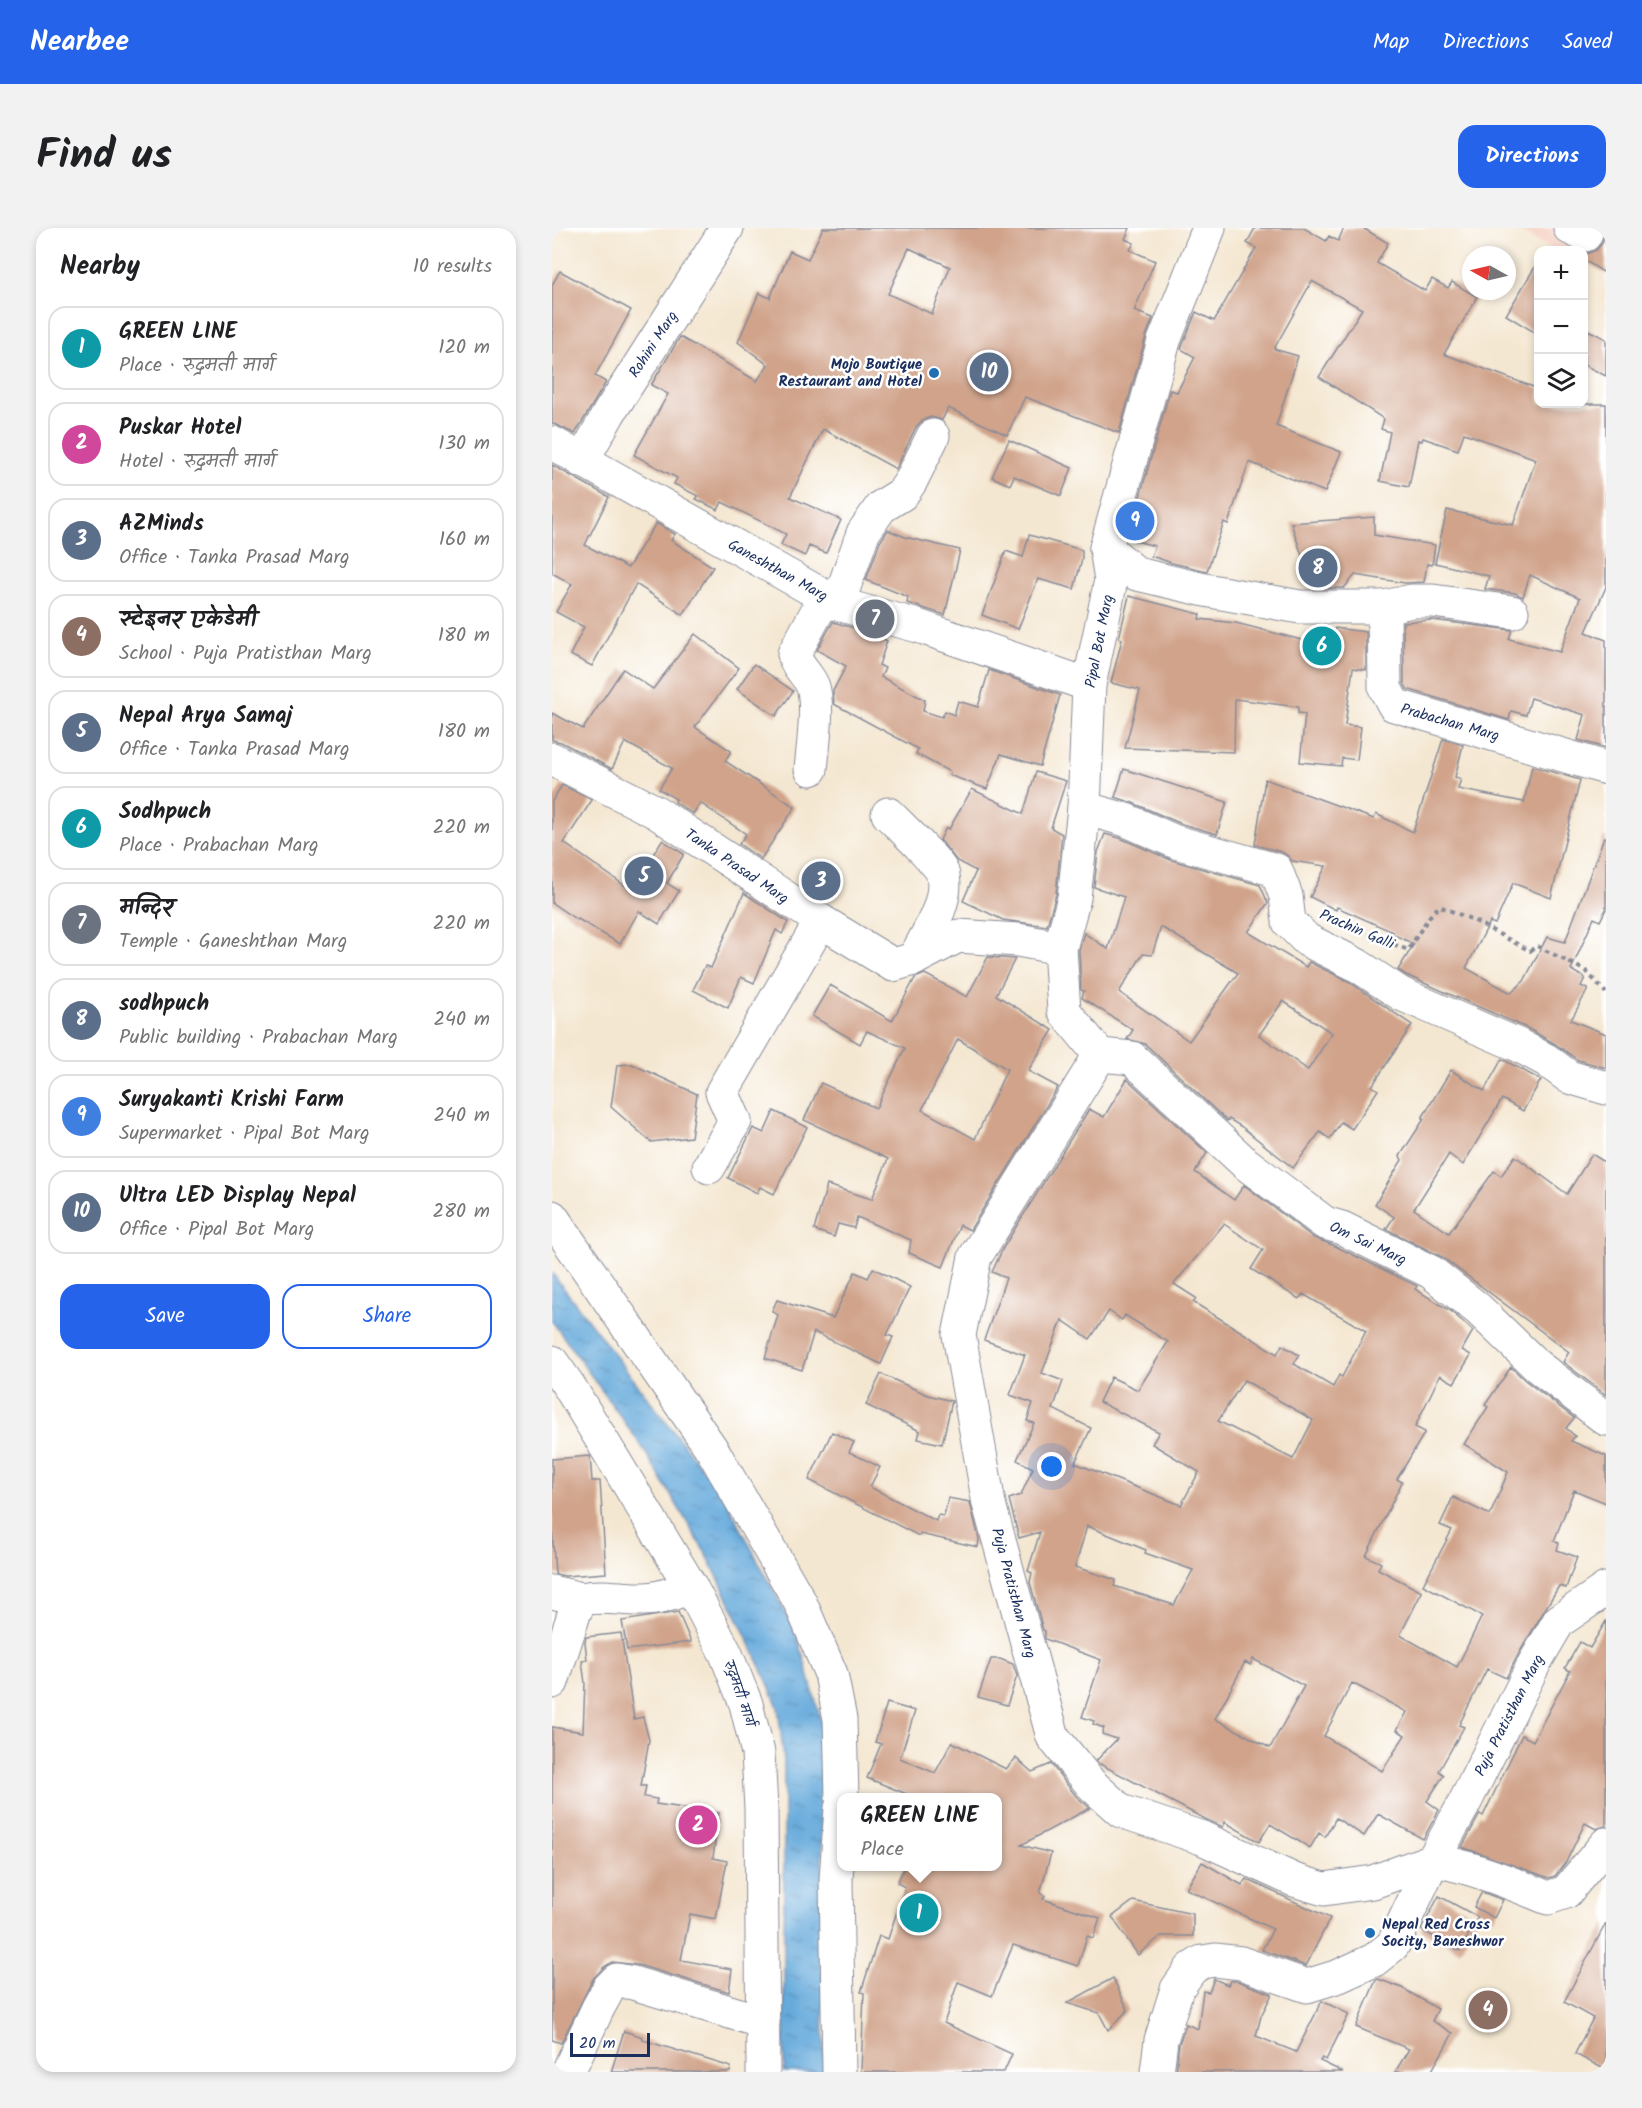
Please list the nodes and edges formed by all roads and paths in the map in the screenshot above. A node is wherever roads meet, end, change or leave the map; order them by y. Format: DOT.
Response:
graph roads {
  1 [pos="727,228"];
  2 [pos="1209,228"];
  3 [pos="1570,228"];
  4 [pos="1588,228"];
  5 [pos="933,436"];
  6 [pos="552,444"];
  7 [pos="582,461"];
  8 [pos="1106,548"];
  9 [pos="832,600"];
  10 [pos="1384,607"];
  11 [pos="1512,612"];
  12 [pos="1089,685"];
  13 [pos="552,759"];
  14 [pos="1606,768"];
  15 [pos="812,769"];
  16 [pos="1084,808"];
  17 [pos="888,814"];
  18 [pos="820,921"];
  19 [pos="1345,924"];
  20 [pos="1060,948"];
  21 [pos="914,959"];
  22 [pos="1606,993"];
  23 [pos="1100,1055"];
  24 [pos="1606,1088"];
  25 [pos="709,1167"];
  26 [pos="552,1217"];
  27 [pos="552,1362"];
  28 [pos="1606,1419"];
  29 [pos="691,1587"];
  30 [pos="1606,1589"];
  31 [pos="567,1595"];
  32 [pos="552,1683"];
  33 [pos="842,1793"];
  34 [pos="1606,1844"];
  35 [pos="1433,1860"];
  36 [pos="837,1866"];
  37 [pos="763,2022"];
  38 [pos="576,2068"];
  39 [pos="763,2072"];
  40 [pos="839,2072"];
  41 [pos="1157,2072"];
  1 -- 7 [label="street, Rohini Marg"];
  2 -- 8 [label="street, Pipal Bot Marg"];
  3 -- 4 [label="street"];
  5 -- 9 [label="street"];
  6 -- 7 [label="street, Ganeshthan Marg"];
  7 -- 9 [label="street, Ganeshthan Marg"];
  8 -- 10 [label="street"];
  8 -- 12 [label="street, Pipal Bot Marg"];
  9 -- 12 [label="street, Ganeshthan Marg"];
  9 -- 15 [label="street"];
  10 -- 11 [label="street"];
  10 -- 14 [label="street, Prabachan Marg"];
  12 -- 16 [label="street, Pipal Bot Marg"];
  13 -- 18 [label="street, Tanka Prasad Marg"];
  16 -- 20 [label="street, Pipal Bot Marg"];
  16 -- 24 [label="street"];
  17 -- 21 [label="street"];
  18 -- 21 [label="street, Tanka Prasad Marg"];
  18 -- 25 [label="street"];
  19 -- 22 [label="path, Prachin Galli"];
  20 -- 21 [label="street, Tanka Prasad Marg"];
  20 -- 23 [label="street, Pipal Bot Marg"];
  23 -- 28 [label="street, Om Sai Marg"];
  23 -- 35 [label="street, Puja Pratisthan Marg"];
  26 -- 33 [label="street"];
  27 -- 29 [label="street, रुद्रमती मार्ग"];
  29 -- 31 [label="street"];
  29 -- 37 [label="street, रुद्रमती मार्ग"];
  30 -- 35 [label="street, Puja Pratisthan Marg"];
  31 -- 32 [label="street"];
  34 -- 35 [label="street"];
  35 -- 41 [label="street, Puja Pratisthan Marg"];
  36 -- 40 [label="street"];
  37 -- 38 [label="street"];
  37 -- 39 [label="street, रुद्रमती मार्ग"];
}
